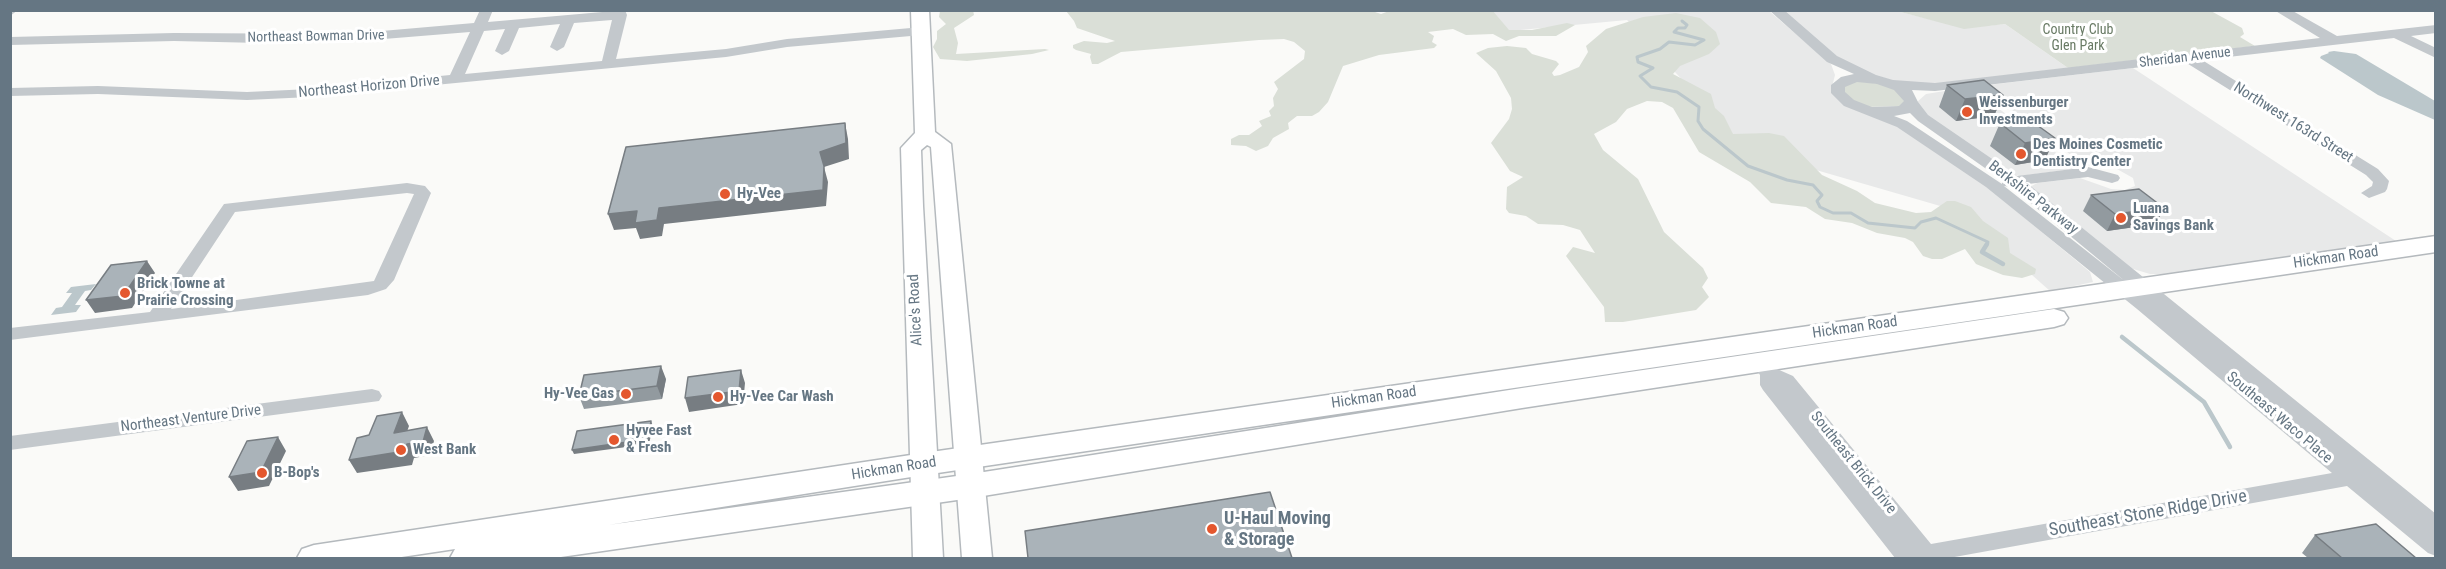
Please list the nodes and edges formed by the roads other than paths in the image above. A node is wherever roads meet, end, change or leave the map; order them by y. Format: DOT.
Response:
graph roads {
  1 [pos="487,10"];
  2 [pos="920,10"];
  3 [pos="1775,10"];
  4 [pos="2280,10"];
  5 [pos="619,13"];
  6 [pos="568,20"];
  7 [pos="514,24"];
  8 [pos="479,27"];
  9 [pos="2436,29"];
  10 [pos="2415,32"];
  11 [pos="2397,34"];
  12 [pos="922,35"];
  13 [pos="10,41"];
  14 [pos="2335,41"];
  15 [pos="2436,42"];
  16 [pos="557,47"];
  17 [pos="502,51"];
  18 [pos="2436,54"];
  19 [pos="2188,58"];
  20 [pos="1833,59"];
  21 [pos="608,64"];
  22 [pos="455,79"];
  23 [pos="1885,81"];
  24 [pos="1840,84"];
  25 [pos="1935,87"];
  26 [pos="10,92"];
  27 [pos="1911,102"];
  28 [pos="1874,111"];
  29 [pos="925,135"];
  30 [pos="2112,178"];
  31 [pos="2015,182"];
  32 [pos="1992,184"];
  33 [pos="2369,193"];
  34 [pos="2436,244"];
  35 [pos="2436,262"];
  36 [pos="2146,295"];
  37 [pos="156,317"];
  38 [pos="10,334"];
  39 [pos="1762,360"];
  40 [pos="372,396"];
  41 [pos="10,443"];
  42 [pos="969,472"];
  43 [pos="2361,475"];
  44 [pos="924,478"];
  45 [pos="2436,527"];
  46 [pos="2436,547"];
  47 [pos="1921,557"];
  48 [pos="314,558"];
  49 [pos="468,558"];
  50 [pos="928,558"];
  51 [pos="977,558"];
  1 -- 8 [label="street"];
  2 -- 12 [label="main road"];
  3 -- 20 [label="street"];
  4 -- 14 [label="street"];
  5 -- 6 [label="street, Northeast Bowman Drive"];
  5 -- 21 [label="street"];
  6 -- 7 [label="street, Northeast Bowman Drive"];
  6 -- 16 [label="street"];
  7 -- 8 [label="street, Northeast Bowman Drive"];
  7 -- 17 [label="street"];
  8 -- 13 [label="street, Northeast Bowman Drive"];
  8 -- 22 [label="street"];
  9 -- 10 [label="street, Sheridan Avenue"];
  10 -- 11 [label="street, Sheridan Avenue"];
  10 -- 15 [label="street"];
  11 -- 14 [label="street, Sheridan Avenue"];
  11 -- 18 [label="street"];
  12 -- 21 [label="street, Northeast Horizon Drive"];
  12 -- 29 [label="main road"];
  14 -- 19 [label="street, Sheridan Avenue"];
  19 -- 25 [label="street, Sheridan Avenue"];
  19 -- 33 [label="street, Northwest 163rd Street"];
  20 -- 23 [label="street"];
  20 -- 24 [label="street"];
  21 -- 22 [label="street, Northeast Horizon Drive"];
  22 -- 26 [label="street, Northeast Horizon Drive"];
  23 -- 24 [label="street"];
  23 -- 25 [label="street, Sheridan Avenue"];
  23 -- 27 [label="street, Berkshire Parkway"];
  24 -- 28 [label="street, Berkshire Parkway"];
  25 -- 27 [label="street, Sheridan Avenue"];
  27 -- 28 [label="street, Sheridan Avenue"];
  27 -- 31 [label="street, Berkshire Parkway"];
  28 -- 32 [label="street, Berkshire Parkway"];
  29 -- 42 [label="main road"];
  29 -- 44 [label="main road, Alice's Road"];
  30 -- 31 [label="street"];
  31 -- 32 [label="street"];
  31 -- 36 [label="street, Berkshire Parkway"];
  32 -- 36 [label="street, Berkshire Parkway"];
  34 -- 36 [label="highway, Hickman Road"];
  35 -- 36 [label="highway, Hickman Road"];
  36 -- 39 [label="highway, Hickman Road"];
  36 -- 39 [label="highway, Hickman Road"];
  36 -- 43 [label="street, Southeast Waco Place"];
  37 -- 37 [label="street"];
  37 -- 38 [label="street"];
  39 -- 42 [label="highway, Hickman Road"];
  39 -- 42 [label="highway, Hickman Road"];
  39 -- 47 [label="street, Southeast Brick Drive"];
  40 -- 41 [label="street, Northeast Venture Drive"];
  42 -- 44 [label="highway, Hickman Road"];
  42 -- 51 [label="main road"];
  43 -- 45 [label="street, Southeast Waco Place"];
  43 -- 46 [label="street, Southeast Waco Place"];
  43 -- 47 [label="street, Southeast Stone Ridge Drive"];
  44 -- 48 [label="highway, Hickman Road"];
  44 -- 49 [label="highway, Hickman Road"];
  44 -- 50 [label="main road, Alice's Road"];
}
